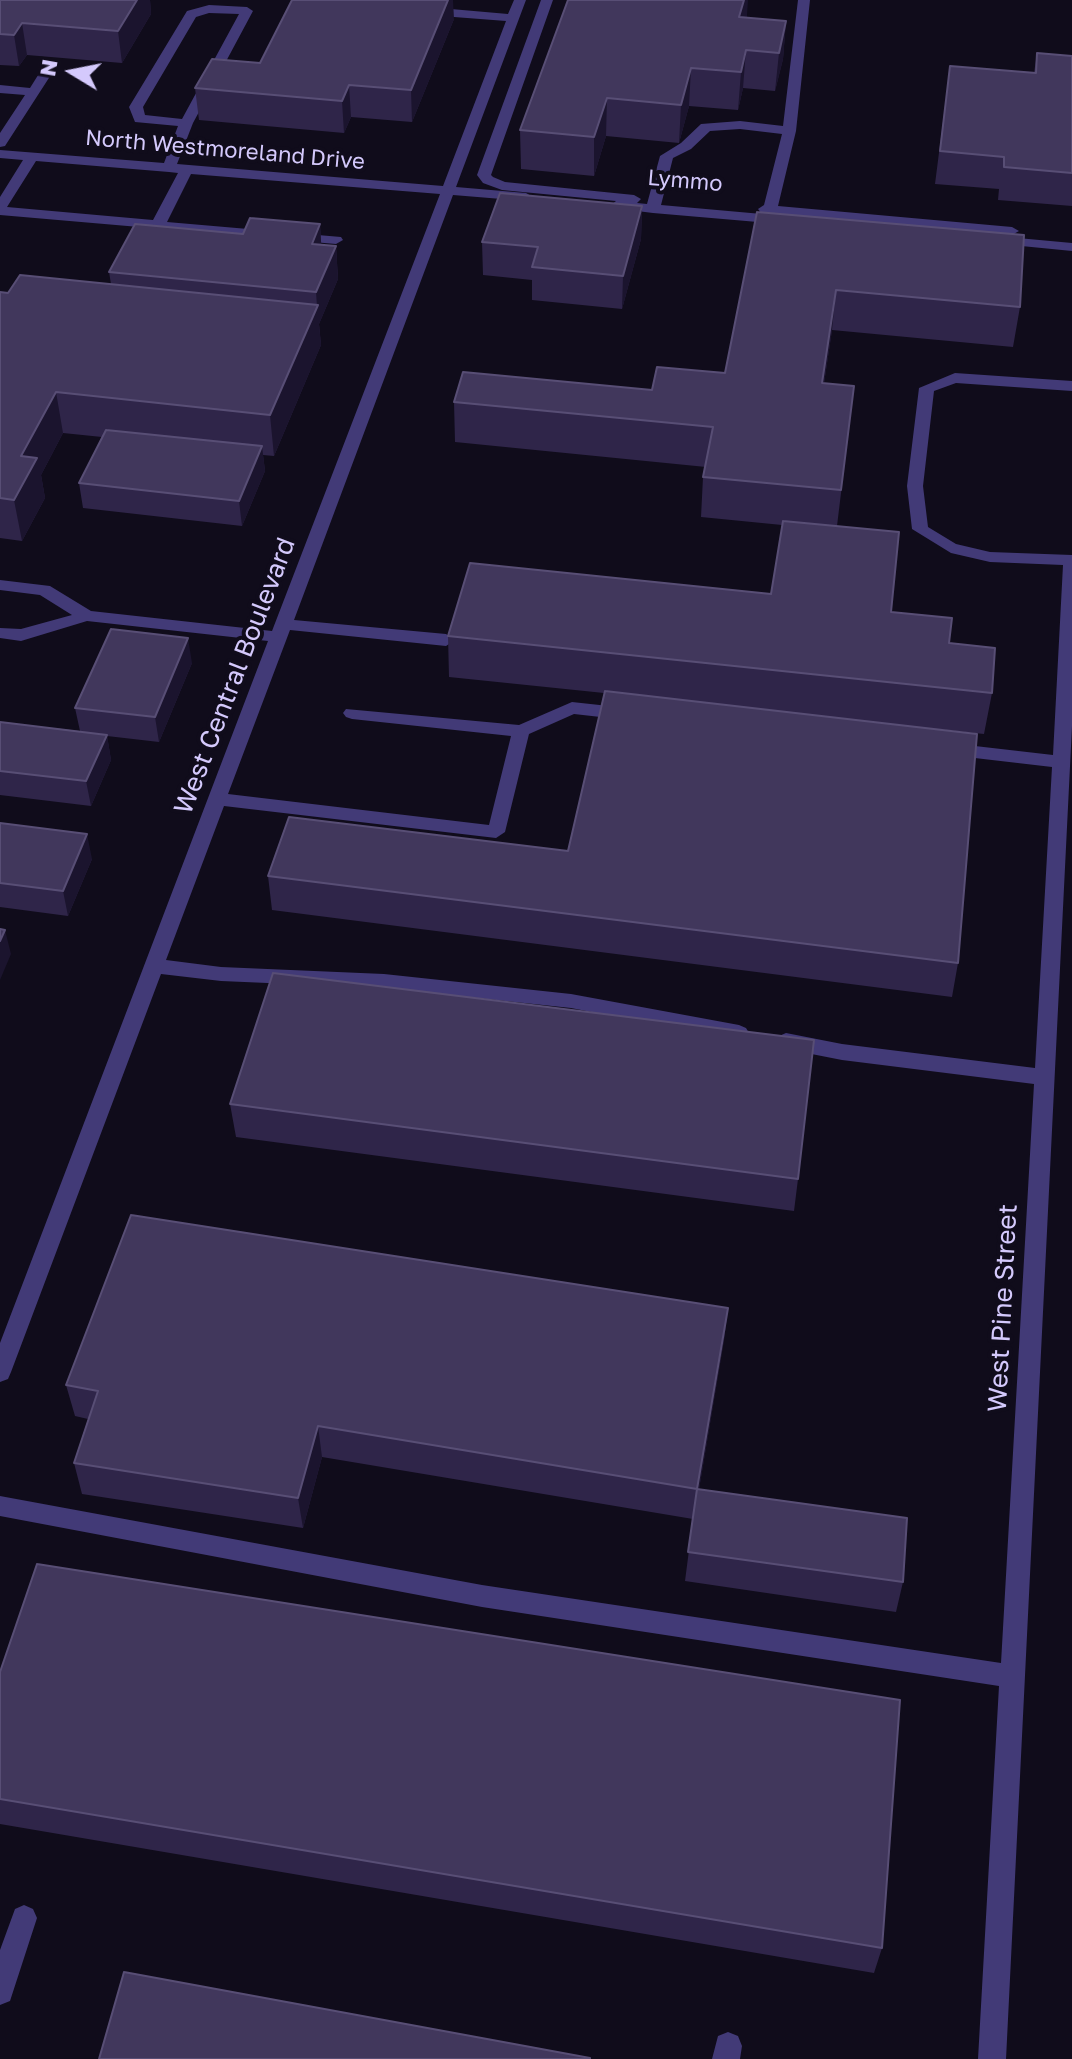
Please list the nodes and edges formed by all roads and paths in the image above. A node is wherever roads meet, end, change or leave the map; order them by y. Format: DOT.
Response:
graph roads {
  1 [pos="520,0"];
  2 [pos="547,0"];
  3 [pos="804,0"];
  4 [pos="410,9"];
  5 [pos="513,18"];
  6 [pos="50,67"];
  7 [pos="0,89"];
  8 [pos="35,92"];
  9 [pos="186,123"];
  10 [pos="789,131"];
  11 [pos="0,143"];
  12 [pos="0,154"];
  13 [pos="32,156"];
  14 [pos="169,168"];
  15 [pos="187,169"];
  16 [pos="447,191"];
  17 [pos="654,205"];
  18 [pos="0,209"];
  19 [pos="769,214"];
  20 [pos="158,225"];
  21 [pos="1072,236"];
  22 [pos="336,240"];
  23 [pos="1072,247"];
  24 [pos="1072,386"];
  25 [pos="1072,560"];
  26 [pos="0,585"];
  27 [pos="87,616"];
  28 [pos="280,630"];
  29 [pos="0,633"];
  30 [pos="446,640"];
  31 [pos="352,713"];
  32 [pos="649,716"];
  33 [pos="521,731"];
  34 [pos="926,747"];
  35 [pos="1061,762"];
  36 [pos="216,799"];
  37 [pos="154,966"];
  38 [pos="1044,1077"];
  39 [pos="0,1372"];
  40 [pos="0,1506"];
  41 [pos="1012,1676"];
  42 [pos="24,1918"];
  43 [pos="0,1991"];
  44 [pos="992,2059"];
  1 -- 5 [label="street, West Central Boulevard"];
  2 -- 17 [label="street, Lymmo"];
  3 -- 10 [label="street"];
  4 -- 5 [label="street"];
  5 -- 16 [label="street, West Central Boulevard"];
  6 -- 8 [label="street"];
  7 -- 8 [label="street"];
  8 -- 11 [label="street"];
  9 -- 9 [label="street"];
  9 -- 14 [label="street"];
  10 -- 17 [label="street"];
  10 -- 19 [label="street"];
  12 -- 13 [label="street, North Westmoreland Drive"];
  13 -- 14 [label="street, North Westmoreland Drive"];
  13 -- 18 [label="street"];
  14 -- 15 [label="street, North Westmoreland Drive"];
  15 -- 16 [label="street, North Westmoreland Drive"];
  15 -- 20 [label="street"];
  16 -- 17 [label="street, North Westmoreland Drive"];
  16 -- 28 [label="street, West Central Boulevard"];
  17 -- 19 [label="street"];
  18 -- 20 [label="street"];
  19 -- 21 [label="street"];
  19 -- 23 [label="street"];
  20 -- 22 [label="street"];
  24 -- 25 [label="street"];
  25 -- 35 [label="street, West Pine Street"];
  26 -- 27 [label="street"];
  27 -- 28 [label="street"];
  27 -- 29 [label="street"];
  28 -- 30 [label="street"];
  28 -- 36 [label="street, West Central Boulevard"];
  31 -- 33 [label="street"];
  32 -- 33 [label="street"];
  33 -- 36 [label="street"];
  34 -- 35 [label="street"];
  35 -- 38 [label="street, West Pine Street"];
  36 -- 37 [label="street, West Central Boulevard"];
  37 -- 38 [label="street"];
  37 -- 39 [label="street, West Central Boulevard"];
  38 -- 41 [label="street, West Pine Street"];
  40 -- 41 [label="street"];
  41 -- 44 [label="street, West Pine Street"];
  42 -- 43 [label="street"];
}
